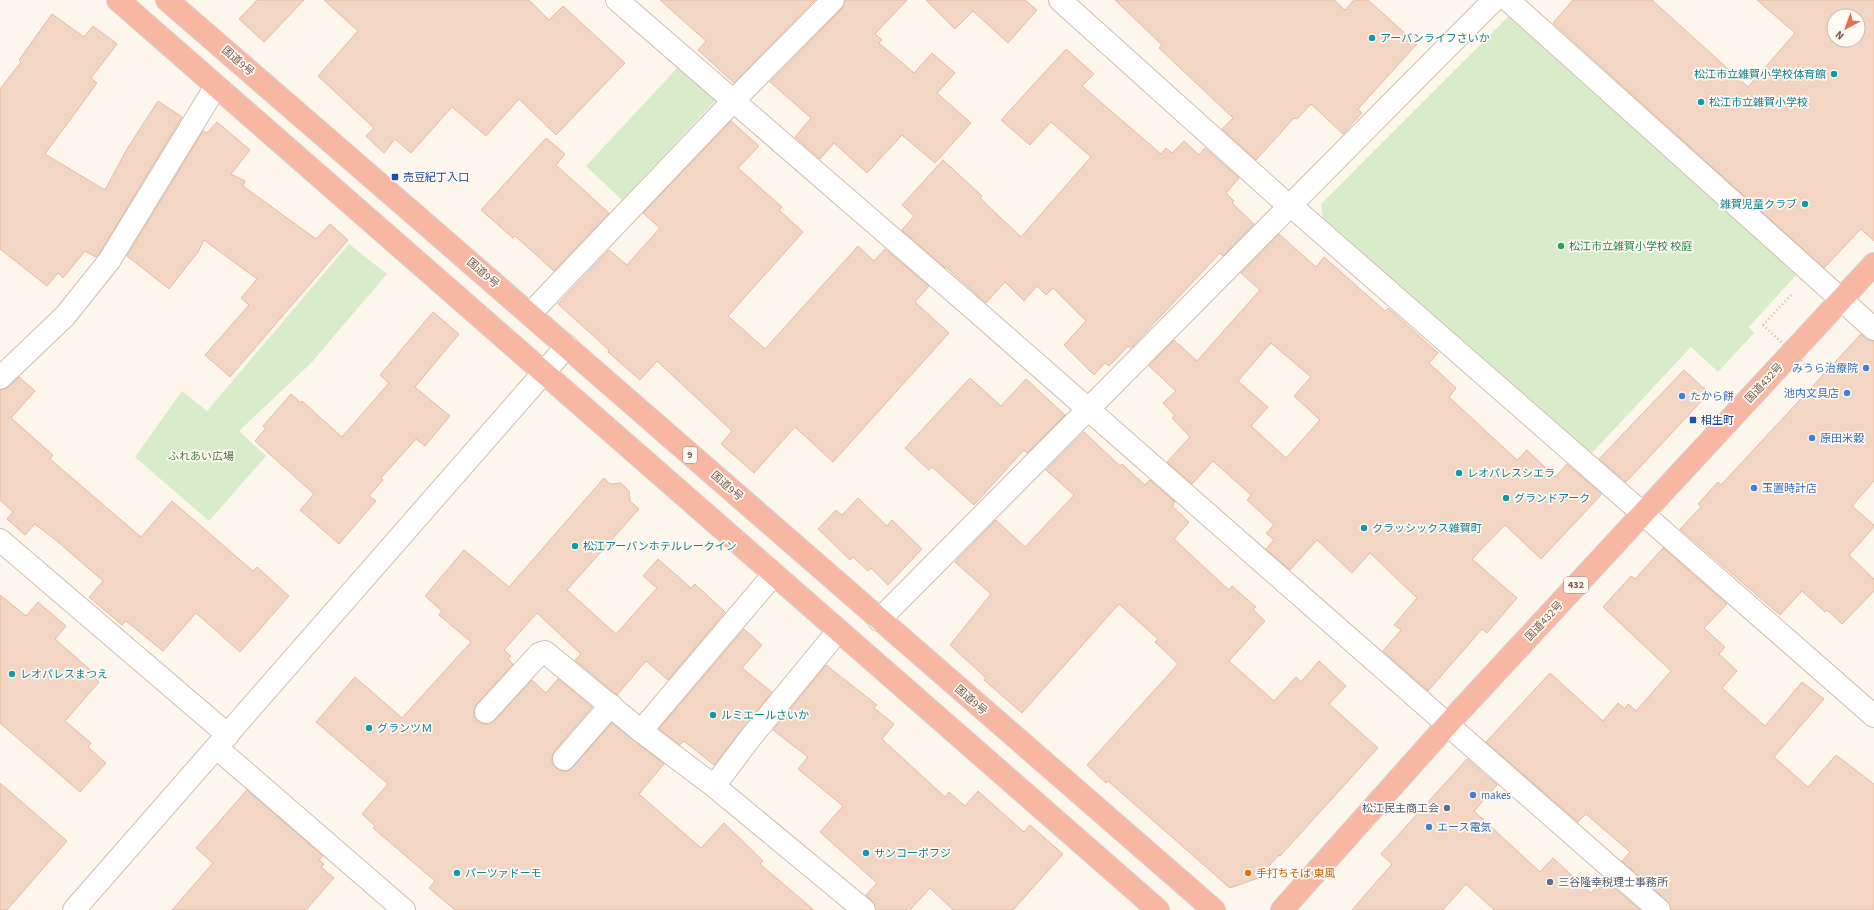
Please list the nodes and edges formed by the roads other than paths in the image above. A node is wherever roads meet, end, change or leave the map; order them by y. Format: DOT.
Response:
graph roads {
  1 [pos="118,0"];
  2 [pos="617,0"];
  3 [pos="833,0"];
  4 [pos="1060,0"];
  5 [pos="1494,0"];
  6 [pos="1508,0"];
  7 [pos="169,1"];
  8 [pos="216,86"];
  9 [pos="734,100"];
  10 [pos="1288,206"];
  11 [pos="1874,264"];
  12 [pos="1841,299"];
  13 [pos="530,314"];
  14 [pos="1874,329"];
  15 [pos="567,346"];
  16 [pos="543,373"];
  17 [pos="0,378"];
  18 [pos="1087,410"];
  19 [pos="1643,513"];
  20 [pos="0,540"];
  21 [pos="774,574"];
  22 [pos="879,620"];
  23 [pos="838,631"];
  24 [pos="611,705"];
  25 [pos="486,712"];
  26 [pos="1874,716"];
  27 [pos="1447,725"];
  28 [pos="641,731"];
  29 [pos="223,741"];
  30 [pos="564,759"];
  31 [pos="714,786"];
  32 [pos="853,907"];
  33 [pos="74,910"];
  34 [pos="404,910"];
  35 [pos="1158,910"];
  36 [pos="1214,910"];
  37 [pos="1282,910"];
  38 [pos="1659,910"];
  1 -- 8 [label="highway"];
  2 -- 9 [label="street"];
  3 -- 9 [label="street"];
  4 -- 10 [label="street"];
  5 -- 10 [label="street"];
  6 -- 12 [label="street"];
  7 -- 13 [label="highway, 国道9号 / 9"];
  8 -- 16 [label="highway"];
  8 -- 17 [label="street"];
  9 -- 13 [label="street"];
  9 -- 18 [label="street"];
  10 -- 18 [label="street"];
  10 -- 19 [label="street"];
  11 -- 12 [label="highway, 国道432号 / 432"];
  12 -- 14 [label="street"];
  12 -- 19 [label="highway, 国道432号 / 432"];
  13 -- 15 [label="highway, 国道9号 / 9"];
  15 -- 16 [label="street"];
  15 -- 22 [label="highway, 国道9号 / 9"];
  16 -- 21 [label="highway"];
  16 -- 29 [label="street"];
  18 -- 22 [label="street"];
  18 -- 27 [label="street"];
  19 -- 26 [label="street"];
  19 -- 27 [label="highway, 国道432号 / 432"];
  20 -- 29 [label="street"];
  21 -- 23 [label="highway"];
  21 -- 28 [label="street"];
  22 -- 36 [label="highway, 国道9号 / 9"];
  23 -- 31 [label="street"];
  23 -- 35 [label="highway"];
  24 -- 25 [label="street"];
  24 -- 28 [label="street"];
  24 -- 30 [label="street"];
  27 -- 37 [label="highway, 国道432号 / 432"];
  27 -- 38 [label="street"];
  28 -- 31 [label="street"];
  29 -- 33 [label="street"];
  29 -- 34 [label="street"];
  31 -- 32 [label="street"];
}
